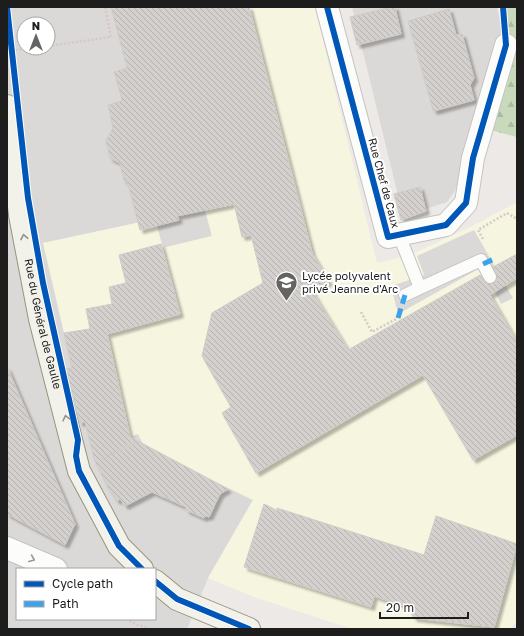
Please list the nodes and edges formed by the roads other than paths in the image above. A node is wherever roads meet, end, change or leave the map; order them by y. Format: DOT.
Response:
graph roads {
  1 [pos="327,7"];
  2 [pos="506,45"];
  3 [pos="7,106"];
  4 [pos="9,139"];
  5 [pos="399,235"];
  6 [pos="490,277"];
  7 [pos="420,288"];
  8 [pos="405,295"];
  9 [pos="7,548"];
  10 [pos="54,568"];
  11 [pos="141,568"];
  12 [pos="156,582"];
  13 [pos="156,596"];
  14 [pos="177,599"];
  15 [pos="249,629"];
  1 -- 5 [label="street, Rue Chef de Caux"];
  2 -- 5 [label="street, Rue Chef de Caux"];
  3 -- 4 [label="main road, Rue du Général de Gaulle"];
  11 -- 4 [label="main road, Rue du Général de Gaulle, one-way"];
  5 -- 7 [label="lane"];
  6 -- 7 [label="lane"];
  7 -- 8 [label="lane"];
  9 -- 10 [label="street, one-way"];
  12 -- 14 [label="main road"];
  13 -- 14 [label="street"];
  14 -- 15 [label="main road"];
}
